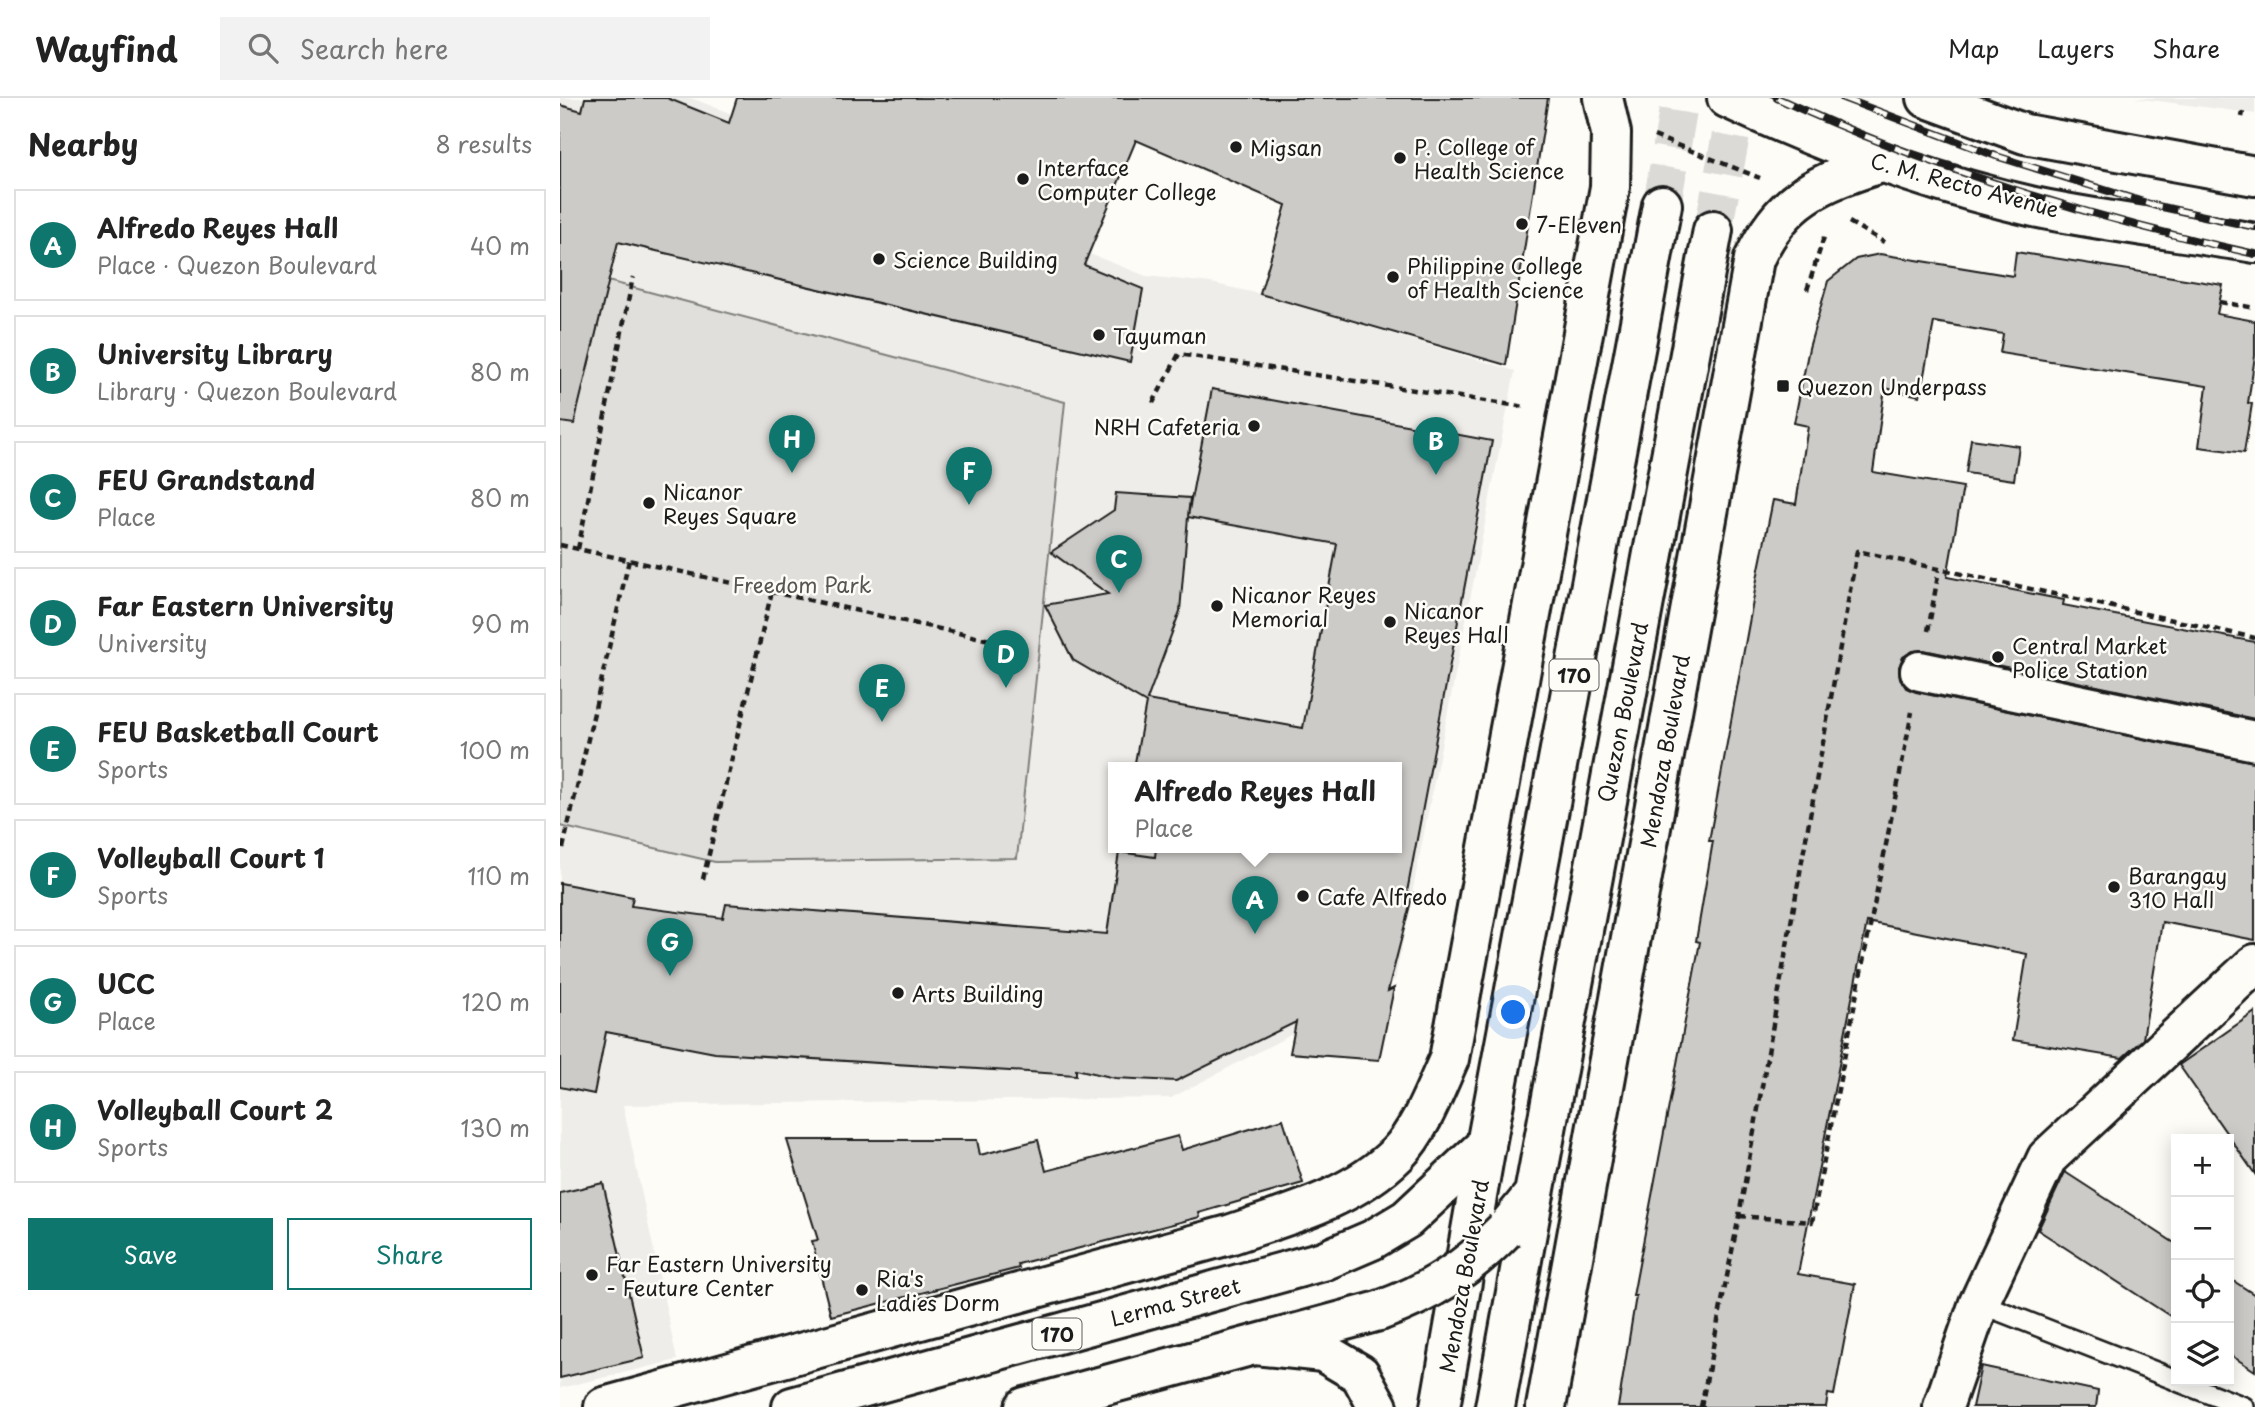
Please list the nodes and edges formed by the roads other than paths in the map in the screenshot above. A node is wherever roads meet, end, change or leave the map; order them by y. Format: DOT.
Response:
graph roads {
  1 [pos="1727,98"];
  2 [pos="1927,98"];
  3 [pos="1606,108"];
  4 [pos="1881,163"];
  5 [pos="2255,176"];
  6 [pos="1662,205"];
  7 [pos="1713,230"];
  8 [pos="2255,243"];
  9 [pos="1920,671"];
  10 [pos="2255,741"];
  11 [pos="2255,964"];
  12 [pos="1486,1145"];
  13 [pos="1534,1194"];
  14 [pos="1979,1303"];
  15 [pos="1253,1345"];
  16 [pos="2171,1379"];
  17 [pos="2190,1386"];
  18 [pos="604,1407"];
  19 [pos="792,1407"];
  20 [pos="1026,1407"];
  21 [pos="1378,1407"];
  22 [pos="1440,1407"];
  23 [pos="1495,1407"];
  24 [pos="1546,1407"];
  25 [pos="1943,1407"];
  26 [pos="2244,1407"];
  1 -- 4 [label="main road, C. M. Recto Avenue"];
  2 -- 5 [label="main road"];
  3 -- 18 [label="main road"];
  4 -- 8 [label="main road, C. M. Recto Avenue"];
  4 -- 24 [label="main road, Mendoza Boulevard"];
  6 -- 12 [label="main road, 170"];
  7 -- 13 [label="main road, Quezon Boulevard / 170"];
  9 -- 10 [label="main road"];
  11 -- 14 [label="main road"];
  12 -- 19 [label="main road, Lerma Street / 170"];
  12 -- 22 [label="main road, Mendoza Boulevard"];
  13 -- 15 [label="main road, 170, bridge"];
  13 -- 23 [label="main road"];
  14 -- 16 [label="lane"];
  14 -- 25 [label="main road"];
  15 -- 20 [label="main road, 170"];
  15 -- 21 [label="main road"];
  17 -- 26 [label="lane"];
}
